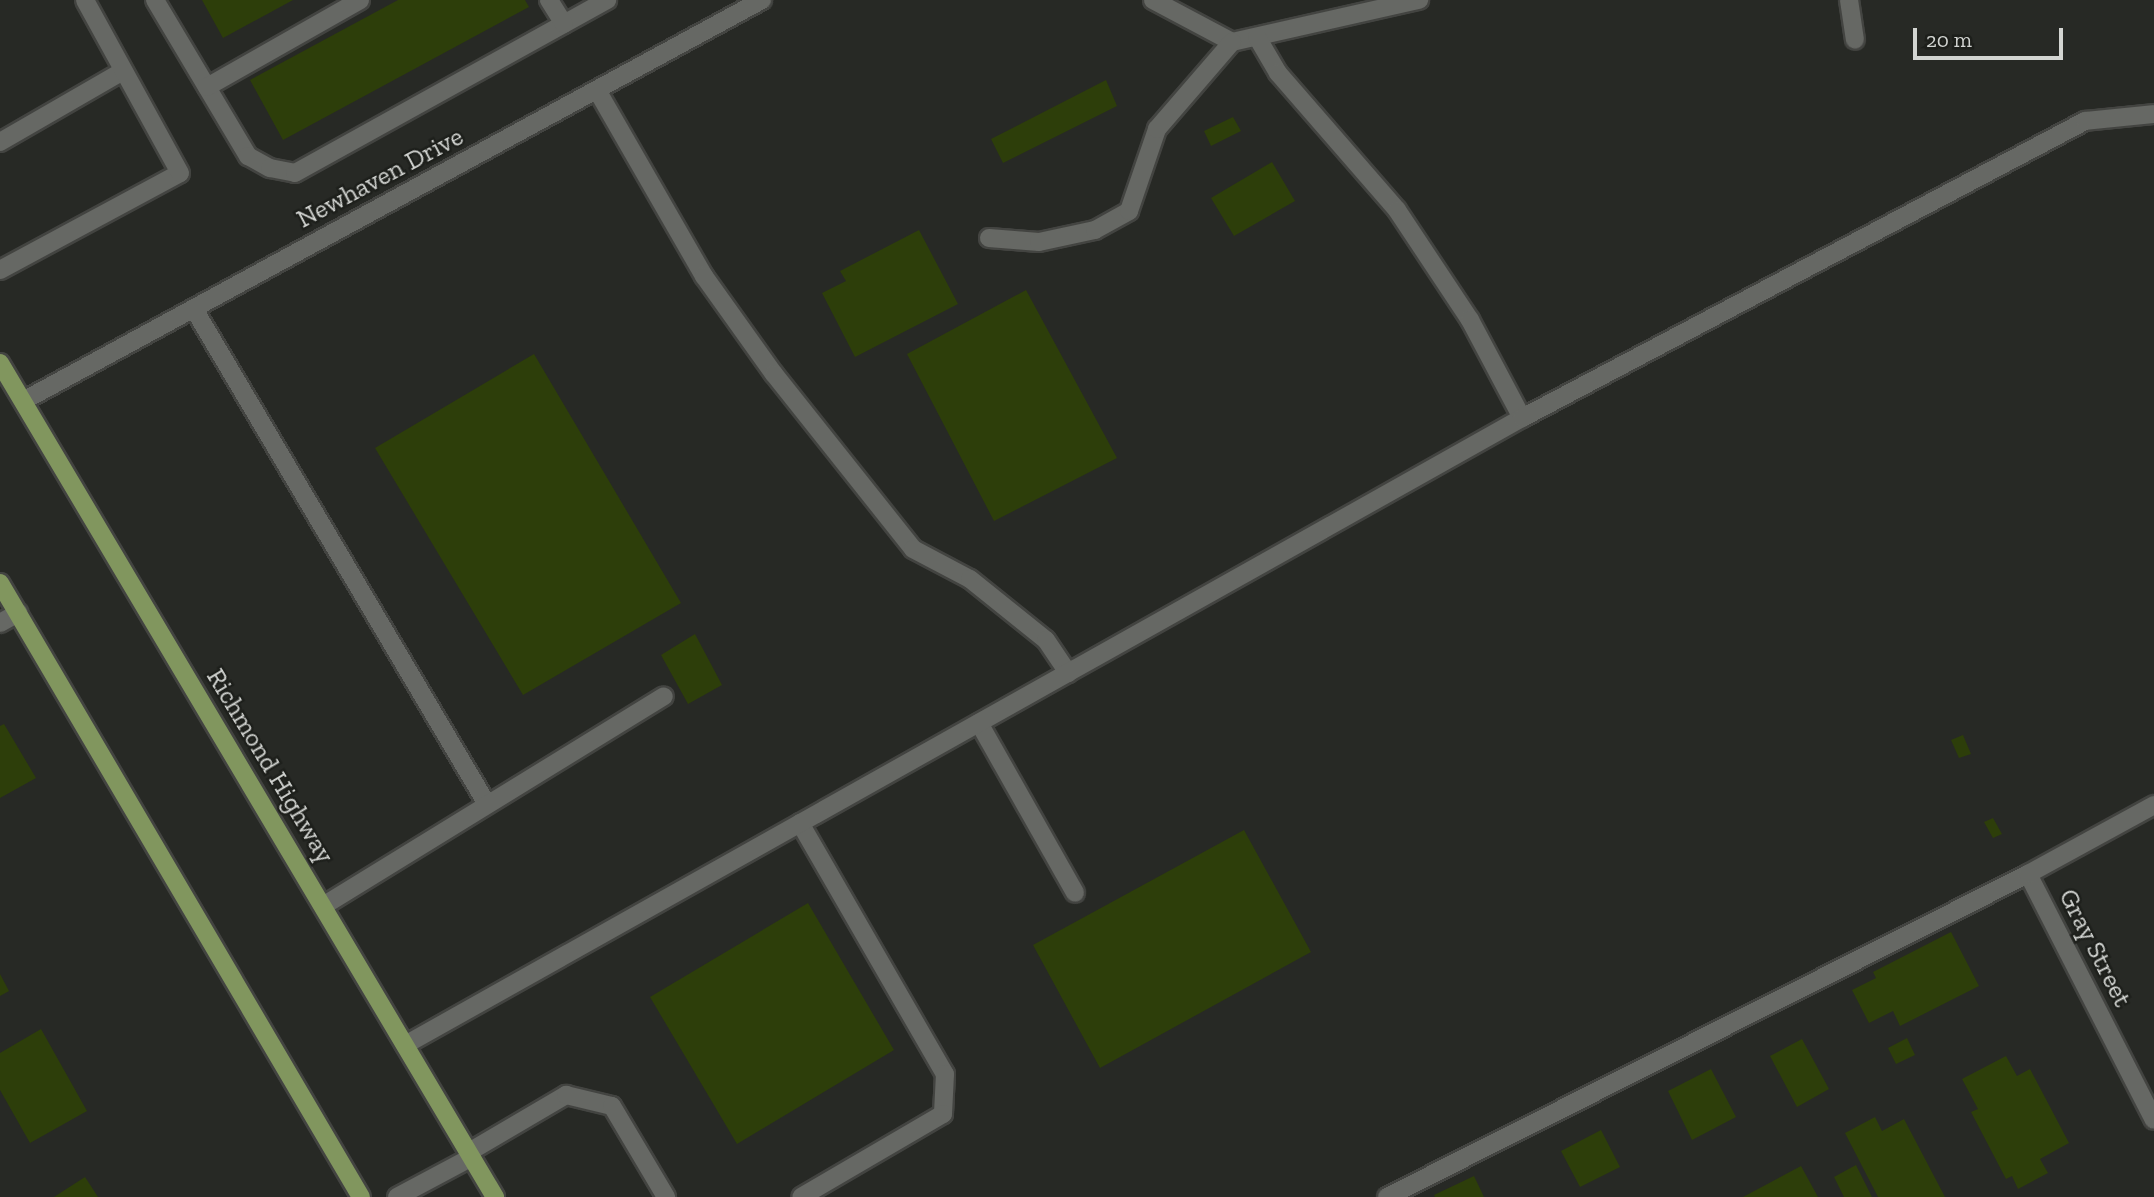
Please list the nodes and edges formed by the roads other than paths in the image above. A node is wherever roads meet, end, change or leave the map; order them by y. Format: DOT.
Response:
graph roads {
  1 [pos="85,0"];
  2 [pos="155,0"];
  3 [pos="360,0"];
  4 [pos="549,0"];
  5 [pos="607,0"];
  6 [pos="762,0"];
  7 [pos="1153,0"];
  8 [pos="1419,0"];
  9 [pos="1849,0"];
  10 [pos="564,24"];
  11 [pos="1256,37"];
  12 [pos="1855,40"];
  13 [pos="1232,42"];
  14 [pos="123,71"];
  15 [pos="207,88"];
  16 [pos="597,90"];
  17 [pos="2154,114"];
  18 [pos="0,142"];
  19 [pos="989,238"];
  20 [pos="0,270"];
  21 [pos="194,309"];
  22 [pos="0,363"];
  23 [pos="23,401"];
  24 [pos="1522,418"];
  25 [pos="0,583"];
  26 [pos="18,613"];
  27 [pos="0,623"];
  28 [pos="1068,673"];
  29 [pos="664,696"];
  30 [pos="979,723"];
  31 [pos="487,804"];
  32 [pos="2154,805"];
  33 [pos="800,823"];
  34 [pos="2028,874"];
  35 [pos="1075,893"];
  36 [pos="323,906"];
  37 [pos="405,1045"];
  38 [pos="2154,1120"];
  39 [pos="470,1155"];
  40 [pos="361,1197"];
  41 [pos="397,1197"];
  42 [pos="495,1197"];
  43 [pos="666,1197"];
  44 [pos="801,1197"];
  45 [pos="1387,1197"];
  1 -- 14 [label="street"];
  2 -- 15 [label="street"];
  3 -- 15 [label="street"];
  4 -- 10 [label="street"];
  5 -- 10 [label="street"];
  6 -- 16 [label="street, Newhaven Drive"];
  7 -- 13 [label="street"];
  8 -- 11 [label="street"];
  9 -- 12 [label="street"];
  10 -- 15 [label="street"];
  11 -- 13 [label="street"];
  11 -- 24 [label="street"];
  13 -- 19 [label="street"];
  14 -- 18 [label="street"];
  14 -- 20 [label="street"];
  16 -- 21 [label="street, Newhaven Drive"];
  16 -- 28 [label="street"];
  17 -- 24 [label="street"];
  21 -- 23 [label="street, Newhaven Drive"];
  21 -- 31 [label="street"];
  22 -- 23 [label="main road, Richmond Highway"];
  23 -- 36 [label="main road, Richmond Highway"];
  24 -- 28 [label="street"];
  25 -- 26 [label="main road"];
  26 -- 27 [label="street"];
  26 -- 40 [label="main road"];
  28 -- 30 [label="street"];
  29 -- 31 [label="street"];
  30 -- 33 [label="street"];
  30 -- 35 [label="street"];
  31 -- 36 [label="street"];
  32 -- 34 [label="street"];
  33 -- 37 [label="street"];
  33 -- 44 [label="street"];
  34 -- 38 [label="street, Gray Street"];
  34 -- 45 [label="street"];
  36 -- 37 [label="main road, Richmond Highway"];
  37 -- 39 [label="main road, Richmond Highway"];
  39 -- 41 [label="street"];
  39 -- 42 [label="main road, Richmond Highway"];
  39 -- 43 [label="street"];
}
